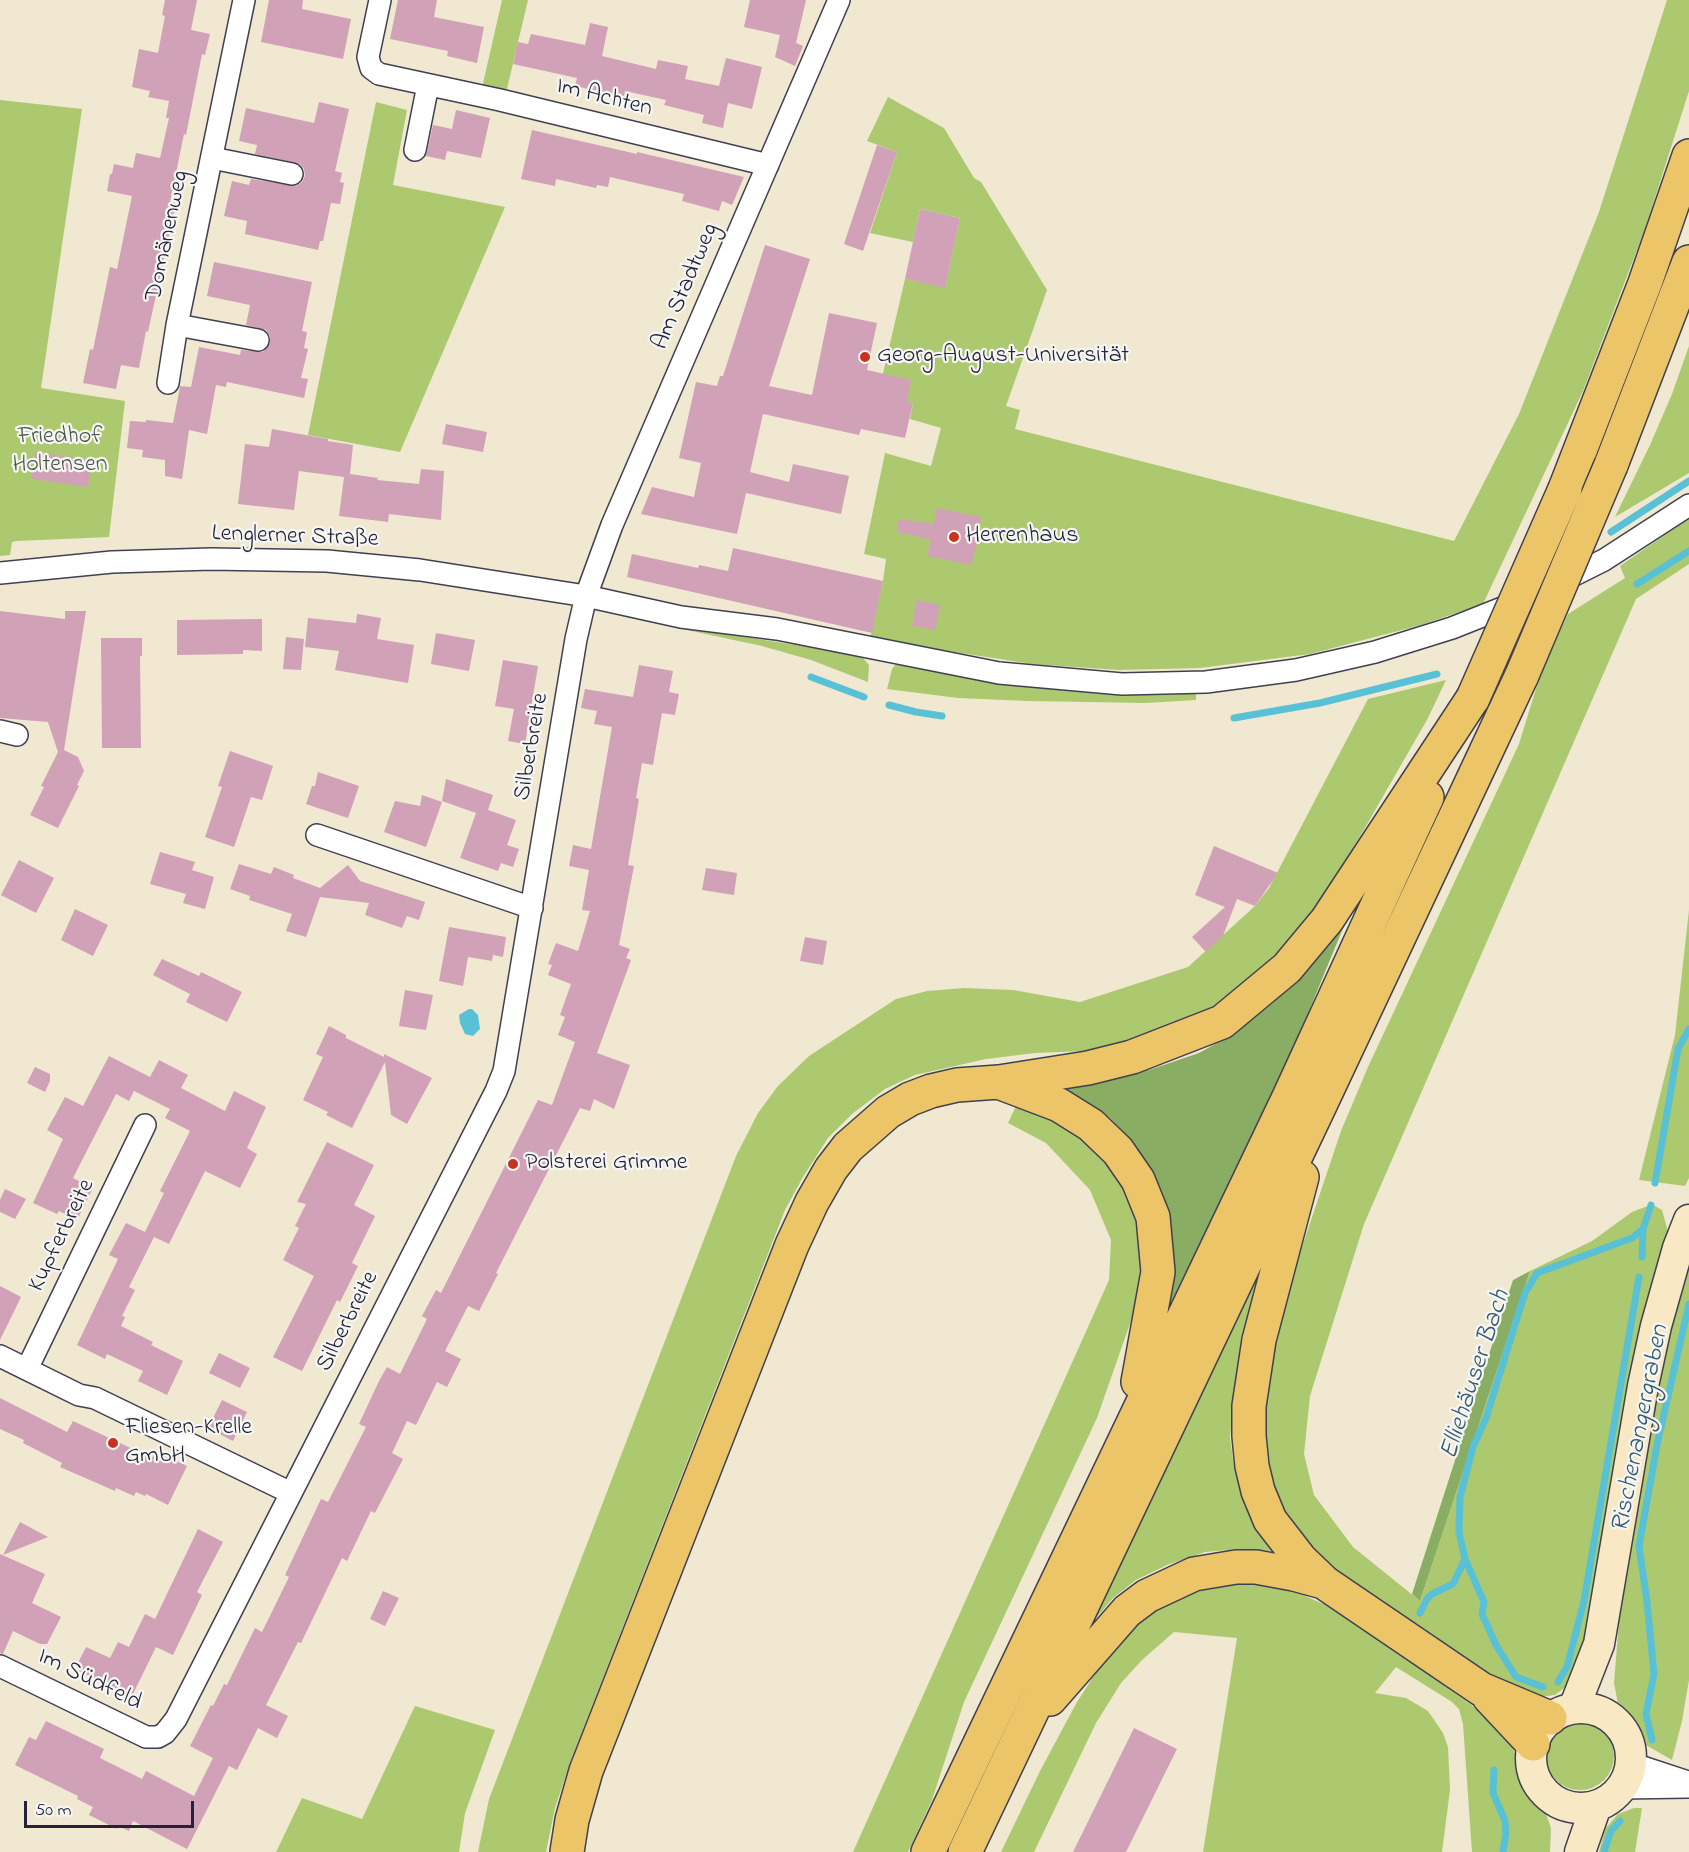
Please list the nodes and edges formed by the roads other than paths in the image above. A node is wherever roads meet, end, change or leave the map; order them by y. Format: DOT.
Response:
graph roads {
  1 [pos="244,0"];
  2 [pos="380,0"];
  3 [pos="839,0"];
  4 [pos="428,85"];
  5 [pos="415,150"];
  6 [pos="1689,156"];
  7 [pos="212,158"];
  8 [pos="768,165"];
  9 [pos="292,174"];
  10 [pos="1689,262"];
  11 [pos="177,325"];
  12 [pos="258,339"];
  13 [pos="168,383"];
  14 [pos="1689,505"];
  15 [pos="0,573"];
  16 [pos="586,596"];
  17 [pos="1473,698"];
  18 [pos="317,835"];
  19 [pos="532,908"];
  20 [pos="999,1082"];
  21 [pos="1321,1103"];
  22 [pos="146,1125"];
  23 [pos="1689,1220"];
  24 [pos="0,1356"];
  25 [pos="27,1369"];
  26 [pos="1128,1430"];
  27 [pos="291,1493"];
  28 [pos="1325,1583"];
  29 [pos="0,1666"];
  30 [pos="1565,1721"];
  31 [pos="1020,1735"];
  32 [pos="158,1737"];
  33 [pos="1625,1776"];
  34 [pos="1689,1785"];
  35 [pos="1563,1805"];
  36 [pos="1596,1806"];
  37 [pos="567,1852"];
  38 [pos="928,1852"];
  39 [pos="965,1852"];
  40 [pos="1567,1852"];
  41 [pos="1580,1852"];
  1 -- 7 [label="street, Domänenweg"];
  2 -- 4 [label="street, Im Achten"];
  3 -- 8 [label="street, Am Stadtweg"];
  4 -- 5 [label="street"];
  4 -- 8 [label="street, Im Achten"];
  6 -- 17 [label="highway, bridge"];
  7 -- 9 [label="street, Domänenweg"];
  7 -- 11 [label="street, Domänenweg"];
  8 -- 16 [label="street, Am Stadtweg"];
  10 -- 21 [label="highway, bridge"];
  11 -- 12 [label="street, Domänenweg"];
  11 -- 13 [label="street, Domänenweg"];
  14 -- 16 [label="street, Lenglerner Straße"];
  15 -- 16 [label="street, Lenglerner Straße"];
  16 -- 19 [label="street, Silberbreite"];
  17 -- 20 [label="highway"];
  17 -- 26 [label="highway"];
  18 -- 19 [label="street"];
  19 -- 27 [label="street, Silberbreite"];
  20 -- 26 [label="highway"];
  20 -- 37 [label="highway"];
  21 -- 28 [label="highway"];
  21 -- 31 [label="highway"];
  22 -- 25 [label="street, Kupferbreite"];
  23 -- 30 [label="street"];
  24 -- 25 [label="street"];
  25 -- 27 [label="street"];
  26 -- 38 [label="highway"];
  27 -- 32 [label="street, Silberbreite"];
  28 -- 30 [label="highway"];
  28 -- 31 [label="highway"];
  29 -- 32 [label="street, Im Südfeld"];
  30 -- 33 [label="street"];
  30 -- 35 [label="street"];
  31 -- 39 [label="highway"];
  33 -- 34 [label="street"];
  33 -- 36 [label="street"];
  35 -- 36 [label="street"];
  35 -- 40 [label="street"];
  36 -- 41 [label="street"];
}
